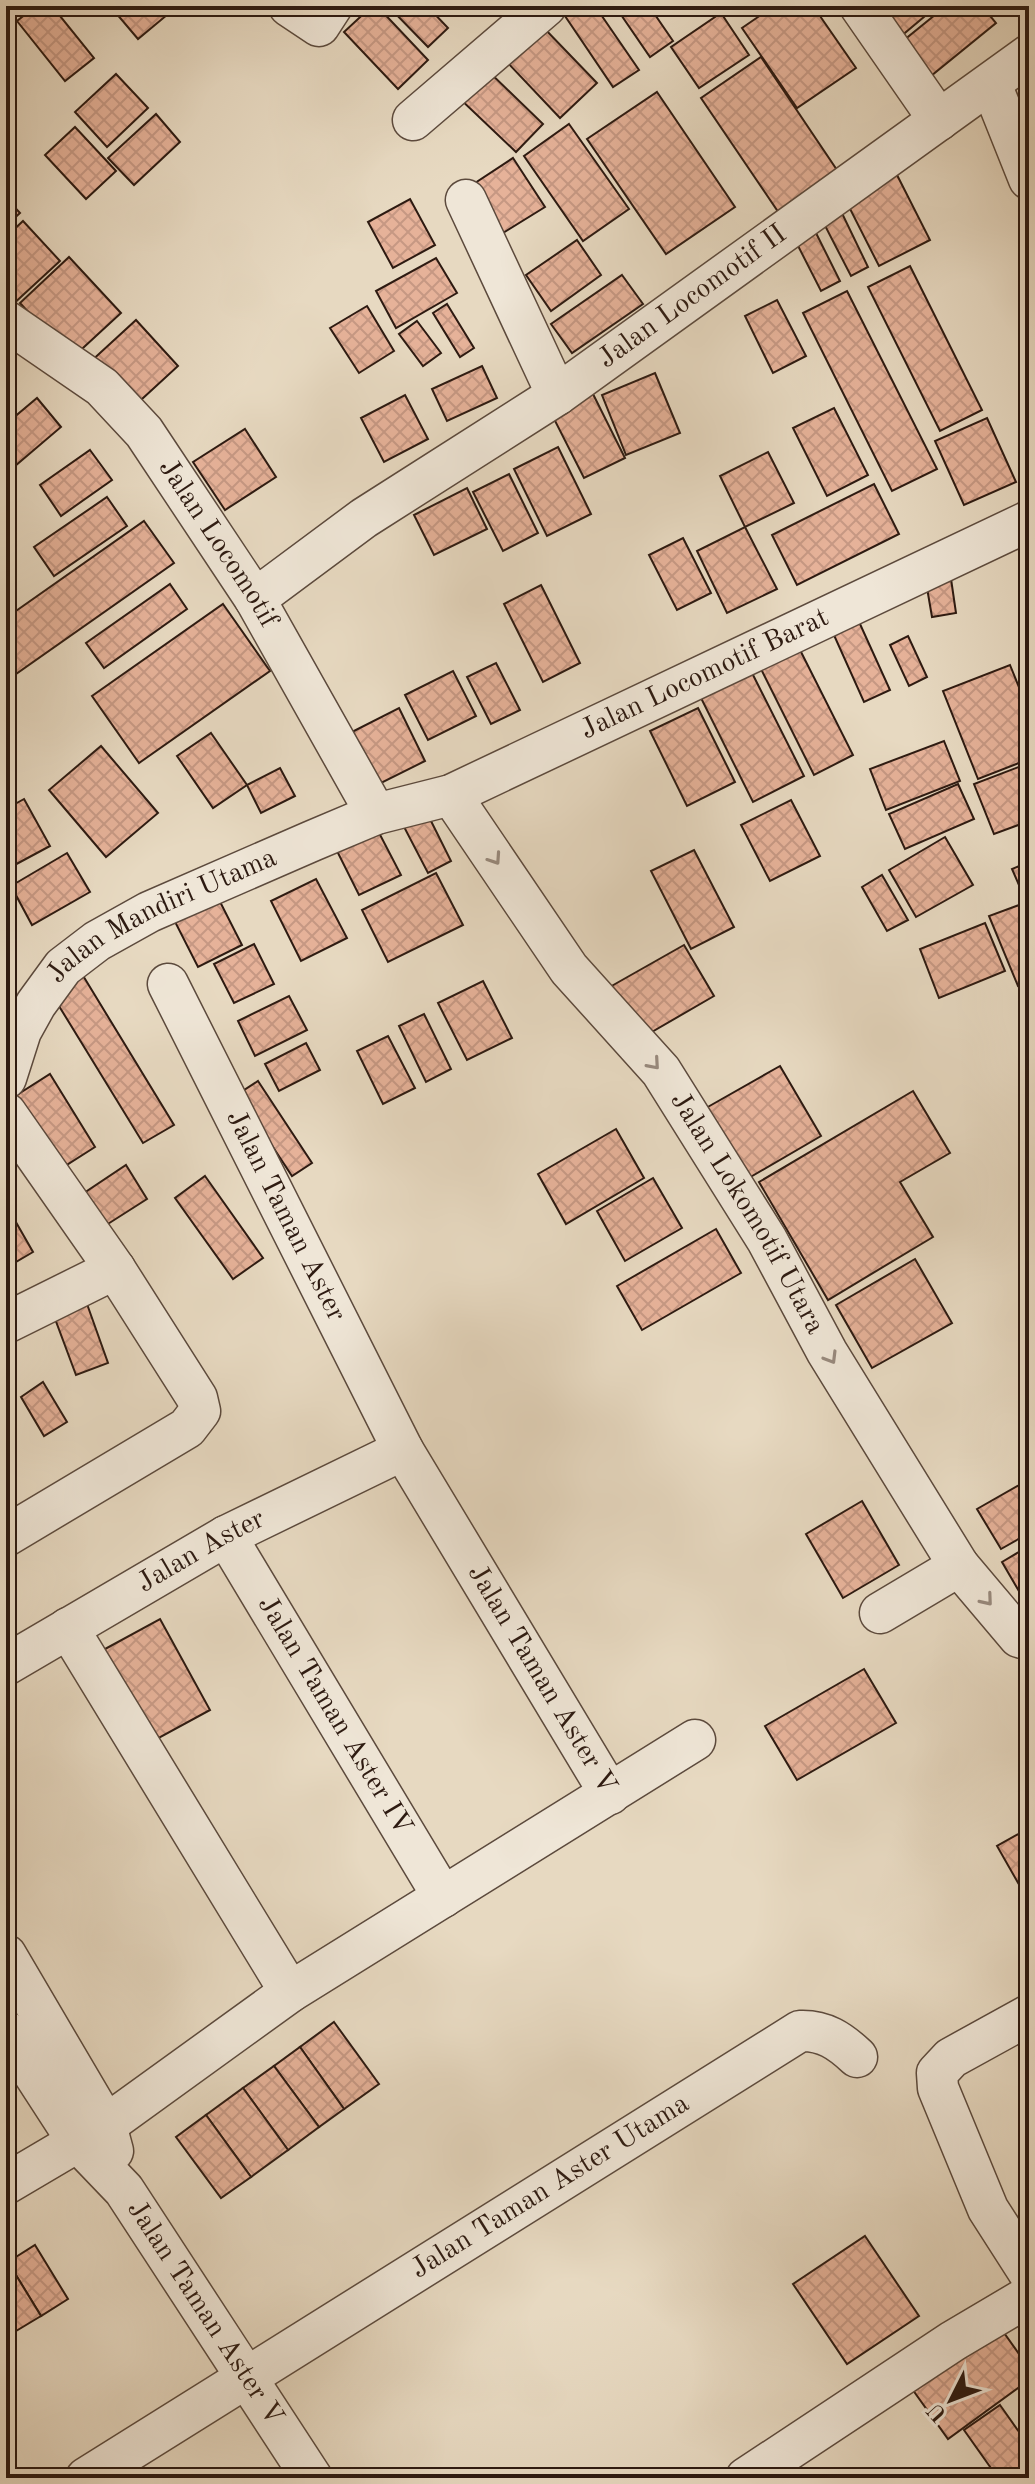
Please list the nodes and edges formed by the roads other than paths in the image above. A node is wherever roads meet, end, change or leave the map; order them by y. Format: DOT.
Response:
graph roads {
  1 [pos="289,6"];
  2 [pos="332,6"];
  3 [pos="546,6"];
  4 [pos="860,6"];
  5 [pos="1029,55"];
  6 [pos="991,84"];
  7 [pos="413,120"];
  8 [pos="939,120"];
  9 [pos="1029,179"];
  10 [pos="466,200"];
  11 [pos="6,321"];
  12 [pos="557,395"];
  13 [pos="1029,521"];
  14 [pos="255,599"];
  15 [pos="451,795"];
  16 [pos="376,814"];
  17 [pos="168,984"];
  18 [pos="6,1078"];
  19 [pos="6,1113"];
  20 [pos="115,1269"];
  21 [pos="6,1323"];
  22 [pos="403,1450"];
  23 [pos="6,1536"];
  24 [pos="226,1536"];
  25 [pos="959,1566"];
  26 [pos="880,1613"];
  27 [pos="68,1628"];
  28 [pos="1029,1640"];
  29 [pos="6,1665"];
  30 [pos="695,1740"];
  31 [pos="610,1794"];
  32 [pos="443,1897"];
  33 [pos="6,1955"];
  34 [pos="290,1992"];
  35 [pos="1029,2015"];
  36 [pos="6,2031"];
  37 [pos="857,2057"];
  38 [pos="92,2134"];
  39 [pos="6,2184"];
  40 [pos="1029,2273"];
  41 [pos="1029,2296"];
  42 [pos="248,2378"];
  43 [pos="86,2478"];
  44 [pos="312,2478"];
  45 [pos="746,2478"];
  1 -- 2 [label="street"];
  3 -- 7 [label="street"];
  4 -- 8 [label="street"];
  5 -- 6 [label="street"];
  6 -- 8 [label="street, Jalan Locomotif II"];
  6 -- 9 [label="street"];
  8 -- 12 [label="street, Jalan Locomotif II"];
  10 -- 12 [label="street"];
  11 -- 14 [label="street, Jalan Locomotif"];
  12 -- 14 [label="street, Jalan Locomotif II"];
  13 -- 15 [label="street, Jalan Locomotif Barat"];
  14 -- 16 [label="street, Jalan Locomotif"];
  15 -- 16 [label="street, Jalan Locomotif Barat"];
  15 -- 25 [label="street, Jalan Lokomotif Utara, one-way"];
  16 -- 18 [label="street, Jalan Mandiri Utama"];
  17 -- 22 [label="street, Jalan Taman Aster"];
  19 -- 20 [label="street"];
  20 -- 21 [label="street"];
  20 -- 23 [label="street"];
  22 -- 24 [label="street, Jalan Aster"];
  22 -- 31 [label="street, Jalan Taman Aster V"];
  24 -- 27 [label="street, Jalan Aster"];
  24 -- 32 [label="street, Jalan Taman Aster IV"];
  25 -- 26 [label="street"];
  25 -- 28 [label="street, Jalan Lokomotif Utara, one-way"];
  27 -- 29 [label="street, Jalan Aster"];
  27 -- 34 [label="street"];
  30 -- 31 [label="street"];
  31 -- 32 [label="street, Jalan Taman Aster V"];
  32 -- 34 [label="street, Jalan Taman Aster V"];
  33 -- 38 [label="street, Jalan Taman Aster V"];
  34 -- 38 [label="street, Jalan Taman Aster V"];
  35 -- 40 [label="street"];
  36 -- 38 [label="street, Jalan Taman Aster V"];
  37 -- 42 [label="street, Jalan Taman Aster Utama"];
  38 -- 39 [label="street, Jalan Taman Aster V"];
  38 -- 42 [label="street, Jalan Taman Aster V"];
  41 -- 45 [label="street"];
  42 -- 43 [label="street, Jalan Taman Aster Utama"];
  42 -- 44 [label="street, Jalan Taman Aster V"];
}
